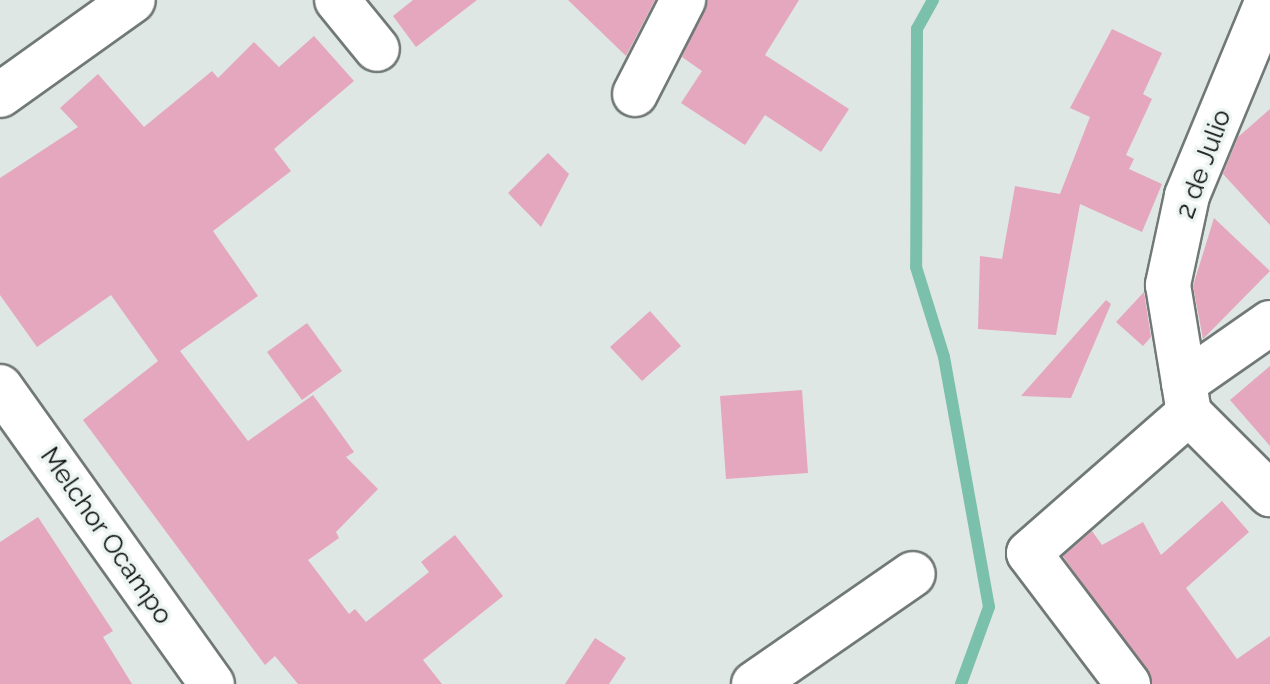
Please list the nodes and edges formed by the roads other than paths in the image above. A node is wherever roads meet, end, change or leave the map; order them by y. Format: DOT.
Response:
graph roads {
  1 [pos="133,0"];
  2 [pos="337,0"];
  3 [pos="683,0"];
  4 [pos="1268,0"];
  5 [pos="1261,35"];
  6 [pos="377,49"];
  7 [pos="635,94"];
  8 [pos="0,95"];
  9 [pos="1270,323"];
  10 [pos="0,387"];
  11 [pos="1186,398"];
  12 [pos="1270,494"];
  13 [pos="913,574"];
  14 [pos="212,684"];
  15 [pos="754,684"];
  16 [pos="1128,684"];
  1 -- 8 [label="street"];
  2 -- 6 [label="street"];
  3 -- 7 [label="street"];
  4 -- 5 [label="street, 2 de Julio"];
  5 -- 11 [label="street, 2 de Julio"];
  9 -- 11 [label="street"];
  10 -- 14 [label="street, Melchor Ocampo"];
  11 -- 12 [label="street"];
  11 -- 16 [label="street"];
  13 -- 15 [label="street"];
}
